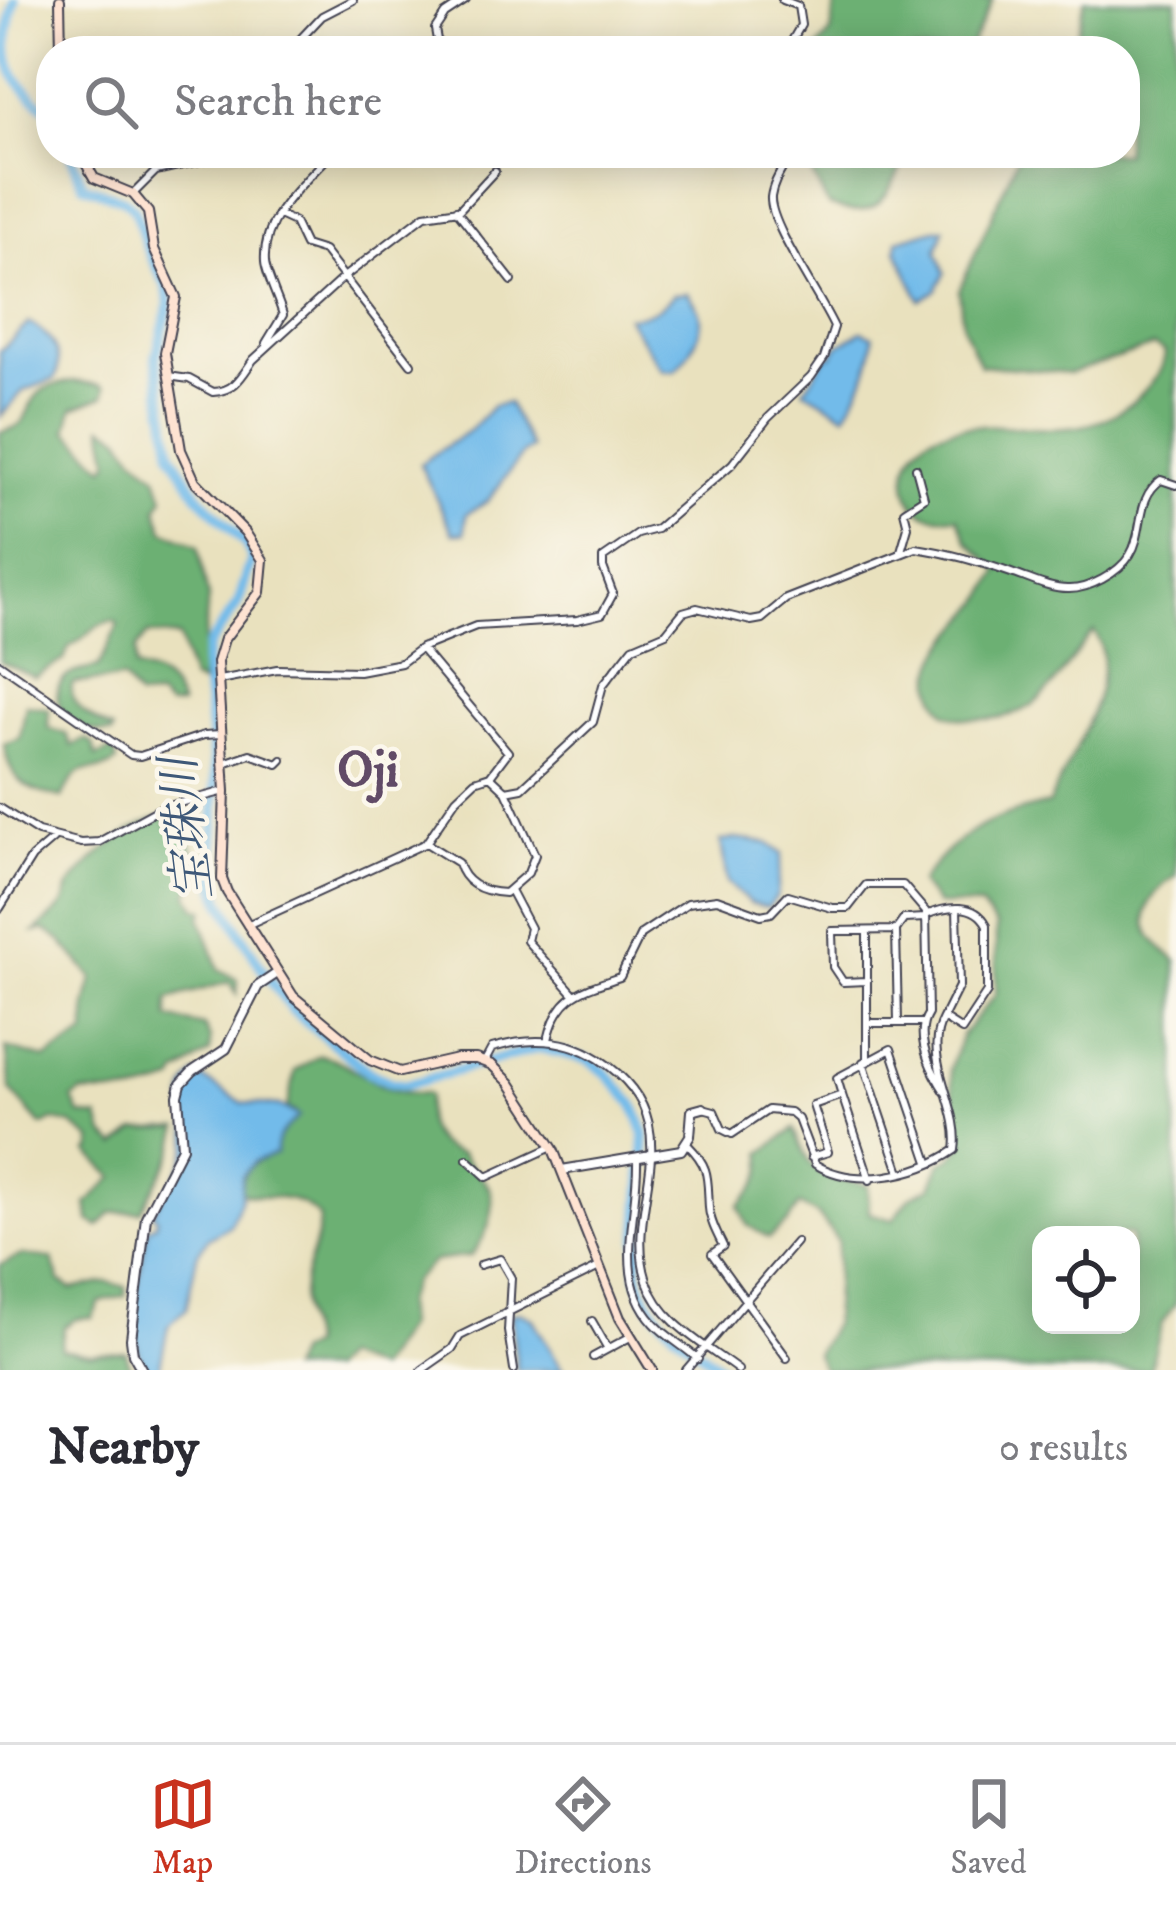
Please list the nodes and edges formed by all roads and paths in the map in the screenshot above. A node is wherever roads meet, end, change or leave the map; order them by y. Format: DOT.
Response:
graph roads {
  1 [pos="60,0"];
  2 [pos="353,0"];
  3 [pos="466,0"];
  4 [pos="782,0"];
  5 [pos="61,36"];
  6 [pos="304,36"];
  7 [pos="437,36"];
  8 [pos="795,36"];
  9 [pos="88,168"];
  10 [pos="169,168"];
  11 [pos="317,168"];
  12 [pos="783,168"];
  13 [pos="495,171"];
  14 [pos="133,194"];
  15 [pos="456,210"];
  16 [pos="279,215"];
  17 [pos="344,278"];
  18 [pos="512,281"];
  19 [pos="266,347"];
  20 [pos="411,364"];
  21 [pos="167,376"];
  22 [pos="916,468"];
  23 [pos="1176,485"];
  24 [pos="901,552"];
  25 [pos="421,648"];
  26 [pos="0,664"];
  27 [pos="215,681"];
  28 [pos="218,734"];
  29 [pos="282,760"];
  30 [pos="224,764"];
  31 [pos="490,776"];
  32 [pos="223,791"];
  33 [pos="506,791"];
  34 [pos="0,808"];
  35 [pos="56,837"];
  36 [pos="426,843"];
  37 [pos="510,890"];
  38 [pos="0,908"];
  39 [pos="957,908"];
  40 [pos="926,916"];
  41 [pos="247,926"];
  42 [pos="896,930"];
  43 [pos="867,931"];
  44 [pos="275,975"];
  45 [pos="867,981"];
  46 [pos="574,994"];
  47 [pos="943,1018"];
  48 [pos="867,1023"];
  49 [pos="898,1023"];
  50 [pos="922,1023"];
  51 [pos="548,1040"];
  52 [pos="485,1060"];
  53 [pos="865,1061"];
  54 [pos="945,1092"];
  55 [pos="842,1095"];
  56 [pos="703,1108"];
  57 [pos="688,1144"];
  58 [pos="552,1147"];
  59 [pos="652,1156"];
  60 [pos="811,1157"];
  61 [pos="638,1158"];
  62 [pos="467,1159"];
  63 [pos="929,1162"];
  64 [pos="562,1170"];
  65 [pos="900,1172"];
  66 [pos="870,1180"];
  67 [pos="647,1203"];
  68 [pos="633,1210"];
  69 [pos="796,1242"];
  70 [pos="480,1265"];
  71 [pos="599,1268"];
  72 [pos="746,1303"];
  73 [pos="509,1312"];
  74 [pos="592,1322"];
  75 [pos="630,1337"];
  76 [pos="707,1348"];
  77 [pos="608,1349"];
  78 [pos="593,1358"];
  79 [pos="699,1358"];
  80 [pos="788,1358"];
  81 [pos="142,1370"];
  82 [pos="422,1370"];
  83 [pos="514,1370"];
  84 [pos="652,1370"];
  85 [pos="686,1370"];
  86 [pos="738,1370"];
  1 -- 5 [label="main road"];
  2 -- 6 [label="street"];
  3 -- 7 [label="street"];
  4 -- 8 [label="street"];
  9 -- 14 [label="main road"];
  10 -- 14 [label="street"];
  11 -- 16 [label="street"];
  12 -- 25 [label="street"];
  13 -- 15 [label="street"];
  14 -- 21 [label="main road"];
  15 -- 17 [label="street"];
  15 -- 18 [label="street"];
  16 -- 17 [label="street"];
  16 -- 19 [label="street"];
  17 -- 19 [label="street"];
  17 -- 20 [label="street"];
  19 -- 21 [label="street"];
  21 -- 27 [label="main road"];
  22 -- 24 [label="street"];
  23 -- 24 [label="street"];
  24 -- 33 [label="street"];
  25 -- 27 [label="street"];
  25 -- 31 [label="street"];
  26 -- 28 [label="street"];
  27 -- 28 [label="main road"];
  28 -- 30 [label="main road"];
  29 -- 30 [label="street"];
  30 -- 32 [label="main road"];
  31 -- 33 [label="street"];
  31 -- 36 [label="street"];
  32 -- 35 [label="street"];
  32 -- 41 [label="main road"];
  33 -- 37 [label="street"];
  34 -- 35 [label="street"];
  35 -- 38 [label="street"];
  36 -- 37 [label="street"];
  36 -- 41 [label="street"];
  37 -- 46 [label="street"];
  39 -- 40 [label="street"];
  39 -- 47 [label="street"];
  39 -- 47 [label="street"];
  40 -- 42 [label="street"];
  40 -- 46 [label="street"];
  40 -- 50 [label="street"];
  41 -- 44 [label="main road"];
  42 -- 43 [label="street"];
  42 -- 49 [label="street"];
  43 -- 45 [label="street"];
  43 -- 45 [label="street"];
  44 -- 52 [label="main road"];
  44 -- 81 [label="street"];
  45 -- 48 [label="street"];
  46 -- 51 [label="street"];
  47 -- 54 [label="street"];
  48 -- 49 [label="street"];
  48 -- 53 [label="street"];
  49 -- 50 [label="street"];
  50 -- 54 [label="street"];
  51 -- 52 [label="street"];
  51 -- 59 [label="street"];
  52 -- 58 [label="main road"];
  53 -- 55 [label="street"];
  53 -- 63 [label="street"];
  53 -- 65 [label="street"];
  54 -- 63 [label="street"];
  55 -- 60 [label="street"];
  55 -- 66 [label="street"];
  56 -- 57 [label="street"];
  56 -- 60 [label="street"];
  57 -- 59 [label="street"];
  57 -- 72 [label="street"];
  58 -- 62 [label="street"];
  58 -- 64 [label="main road"];
  59 -- 61 [label="street"];
  59 -- 67 [label="street"];
  60 -- 66 [label="street"];
  61 -- 64 [label="street"];
  61 -- 68 [label="street"];
  63 -- 65 [label="street"];
  64 -- 71 [label="main road"];
  65 -- 66 [label="street"];
  67 -- 68 [label="street"];
  67 -- 76 [label="street"];
  68 -- 79 [label="street"];
  69 -- 72 [label="street"];
  70 -- 73 [label="street"];
  71 -- 73 [label="street"];
  71 -- 75 [label="main road"];
  72 -- 76 [label="street"];
  72 -- 80 [label="street"];
  73 -- 82 [label="street"];
  73 -- 83 [label="street"];
  74 -- 77 [label="street"];
  75 -- 77 [label="street"];
  75 -- 84 [label="main road"];
  76 -- 79 [label="street"];
  76 -- 86 [label="street"];
  77 -- 78 [label="street"];
  79 -- 85 [label="street"];
}
